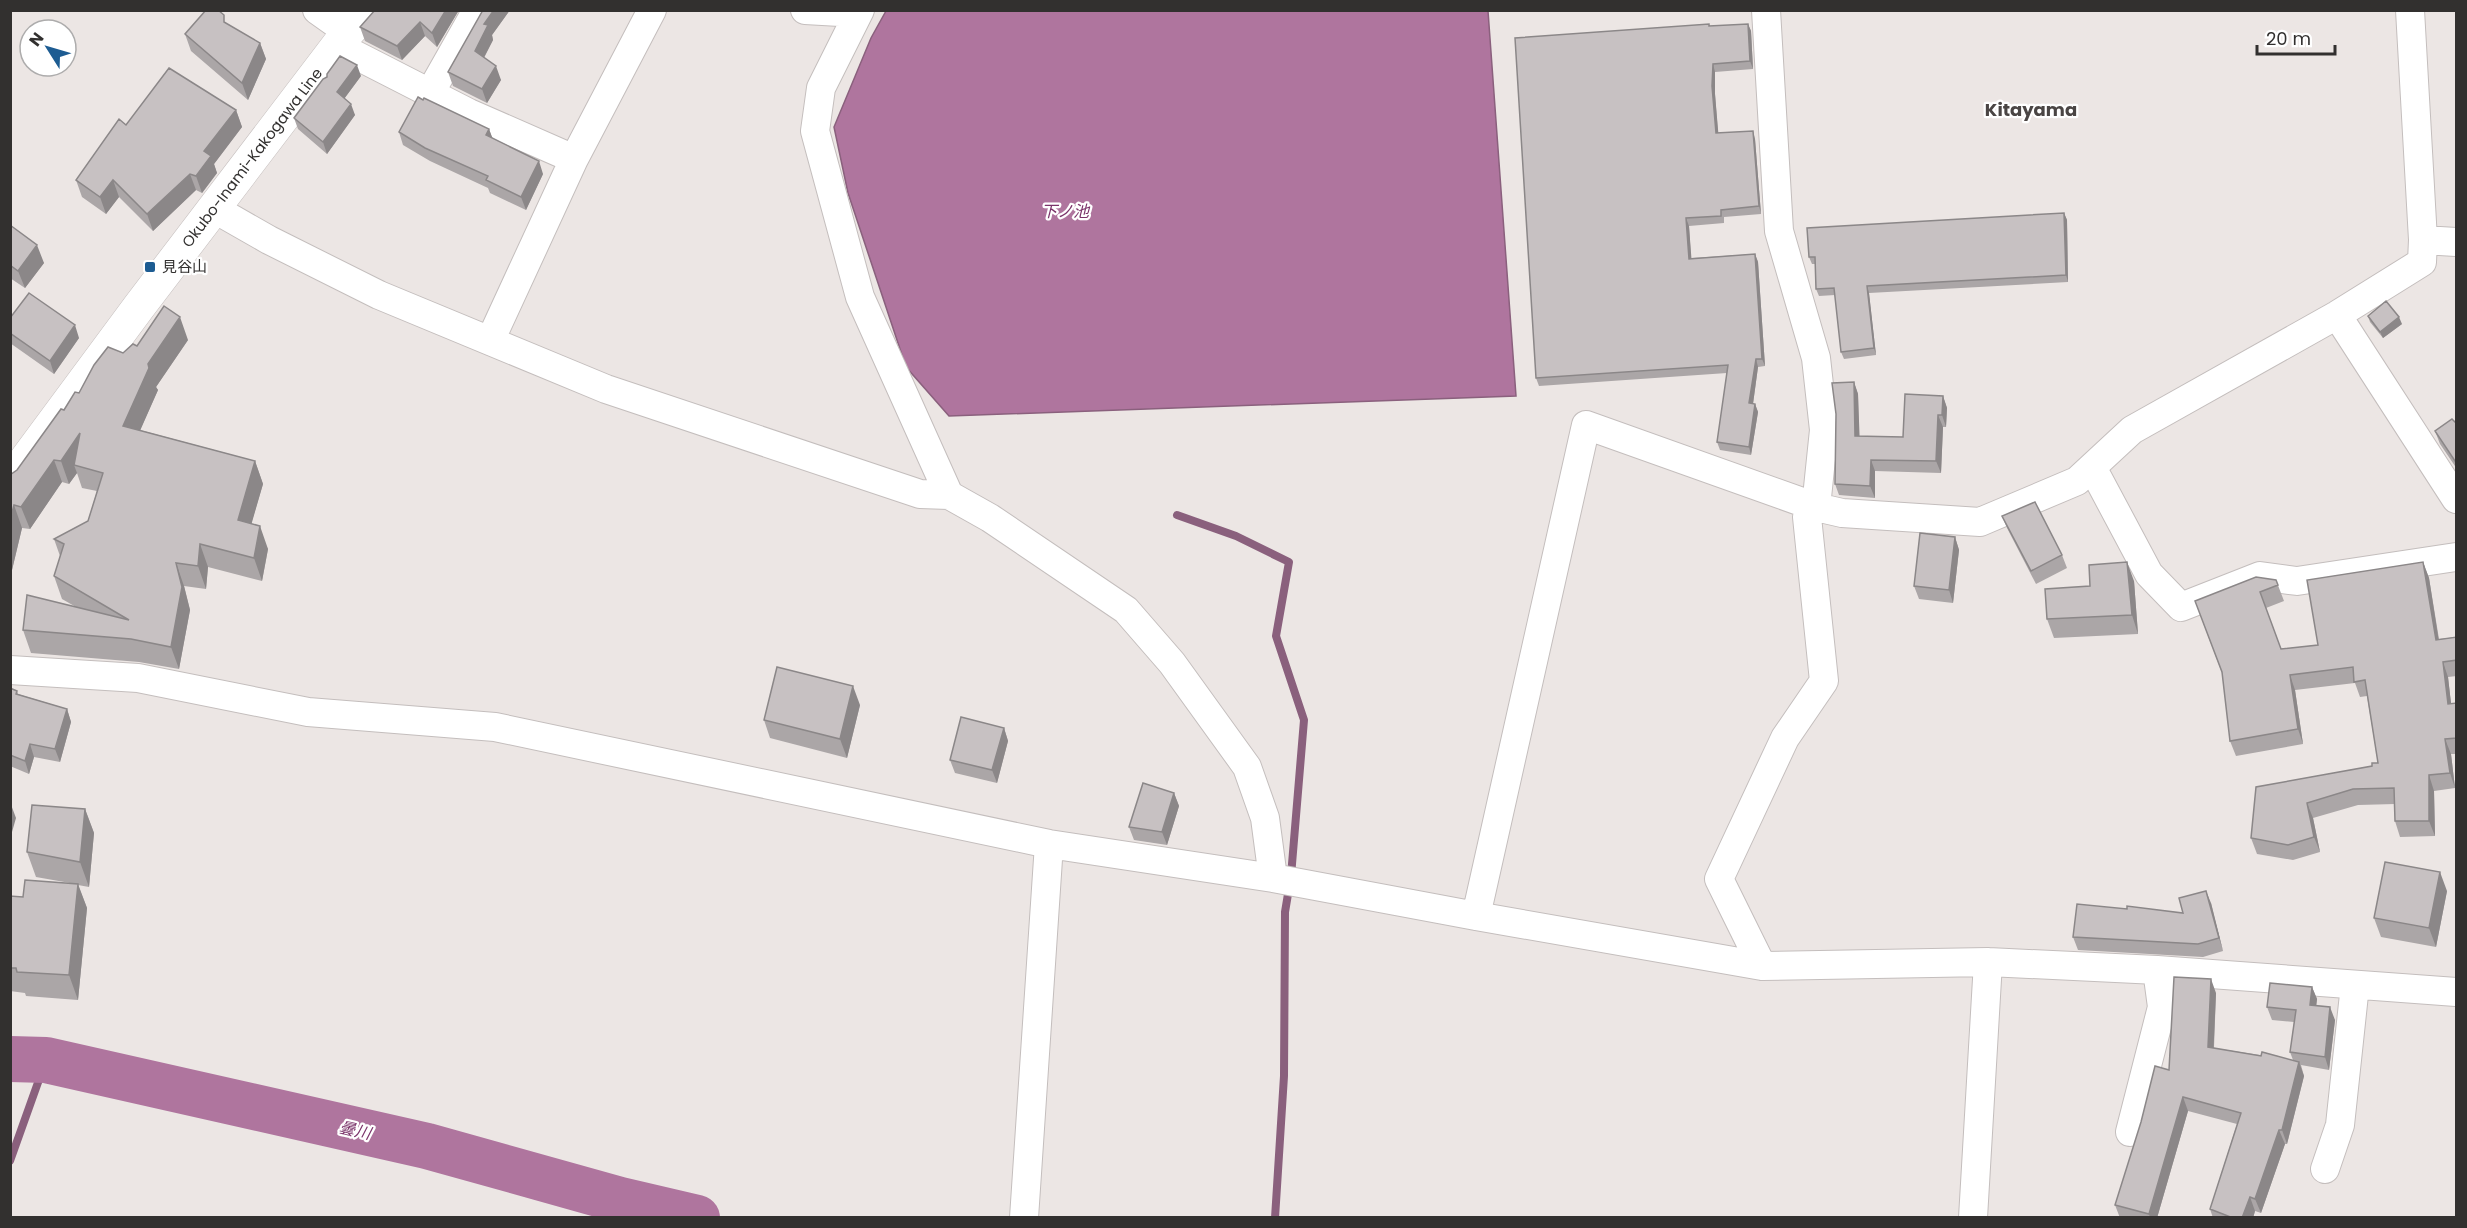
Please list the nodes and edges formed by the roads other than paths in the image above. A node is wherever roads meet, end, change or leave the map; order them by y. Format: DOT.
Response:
graph roads {
  1 [pos="317,10"];
  2 [pos="477,10"];
  3 [pos="652,10"];
  4 [pos="805,10"];
  5 [pos="1766,10"];
  6 [pos="2410,10"];
  7 [pos="859,12"];
  8 [pos="351,30"];
  9 [pos="430,93"];
  10 [pos="574,159"];
  11 [pos="213,208"];
  12 [pos="2423,240"];
  13 [pos="2457,242"];
  14 [pos="2337,315"];
  15 [pos="490,341"];
  16 [pos="2092,467"];
  17 [pos="10,481"];
  18 [pos="949,495"];
  19 [pos="2457,499"];
  20 [pos="1816,507"];
  21 [pos="2457,557"];
  22 [pos="10,669"];
  23 [pos="1049,844"];
  24 [pos="1273,878"];
  25 [pos="1476,916"];
  26 [pos="1988,962"];
  27 [pos="1762,966"];
  28 [pos="2157,970"];
  29 [pos="2355,984"];
  30 [pos="2457,992"];
  31 [pos="2130,1132"];
  32 [pos="2325,1169"];
  33 [pos="1024,1218"];
  34 [pos="1973,1218"];
  1 -- 8 [label="street"];
  2 -- 9 [label="street"];
  3 -- 10 [label="street"];
  4 -- 7 [label="street"];
  5 -- 20 [label="street"];
  6 -- 12 [label="street"];
  7 -- 18 [label="street"];
  8 -- 9 [label="street"];
  8 -- 11 [label="main road, Okubo-Inami-Kakogawa Line"];
  9 -- 10 [label="street"];
  10 -- 15 [label="street"];
  11 -- 15 [label="street"];
  11 -- 17 [label="main road, Okubo-Inami-Kakogawa Line"];
  12 -- 13 [label="street"];
  12 -- 14 [label="street"];
  14 -- 16 [label="street"];
  14 -- 19 [label="street"];
  15 -- 18 [label="street"];
  16 -- 20 [label="street"];
  16 -- 21 [label="street"];
  18 -- 24 [label="street"];
  20 -- 25 [label="street"];
  20 -- 27 [label="street"];
  22 -- 23 [label="street"];
  23 -- 24 [label="street"];
  23 -- 33 [label="street"];
  24 -- 25 [label="street"];
  25 -- 27 [label="street"];
  26 -- 27 [label="street"];
  26 -- 28 [label="street"];
  26 -- 34 [label="street"];
  28 -- 29 [label="street"];
  28 -- 31 [label="street"];
  29 -- 30 [label="street"];
  29 -- 32 [label="street"];
}
